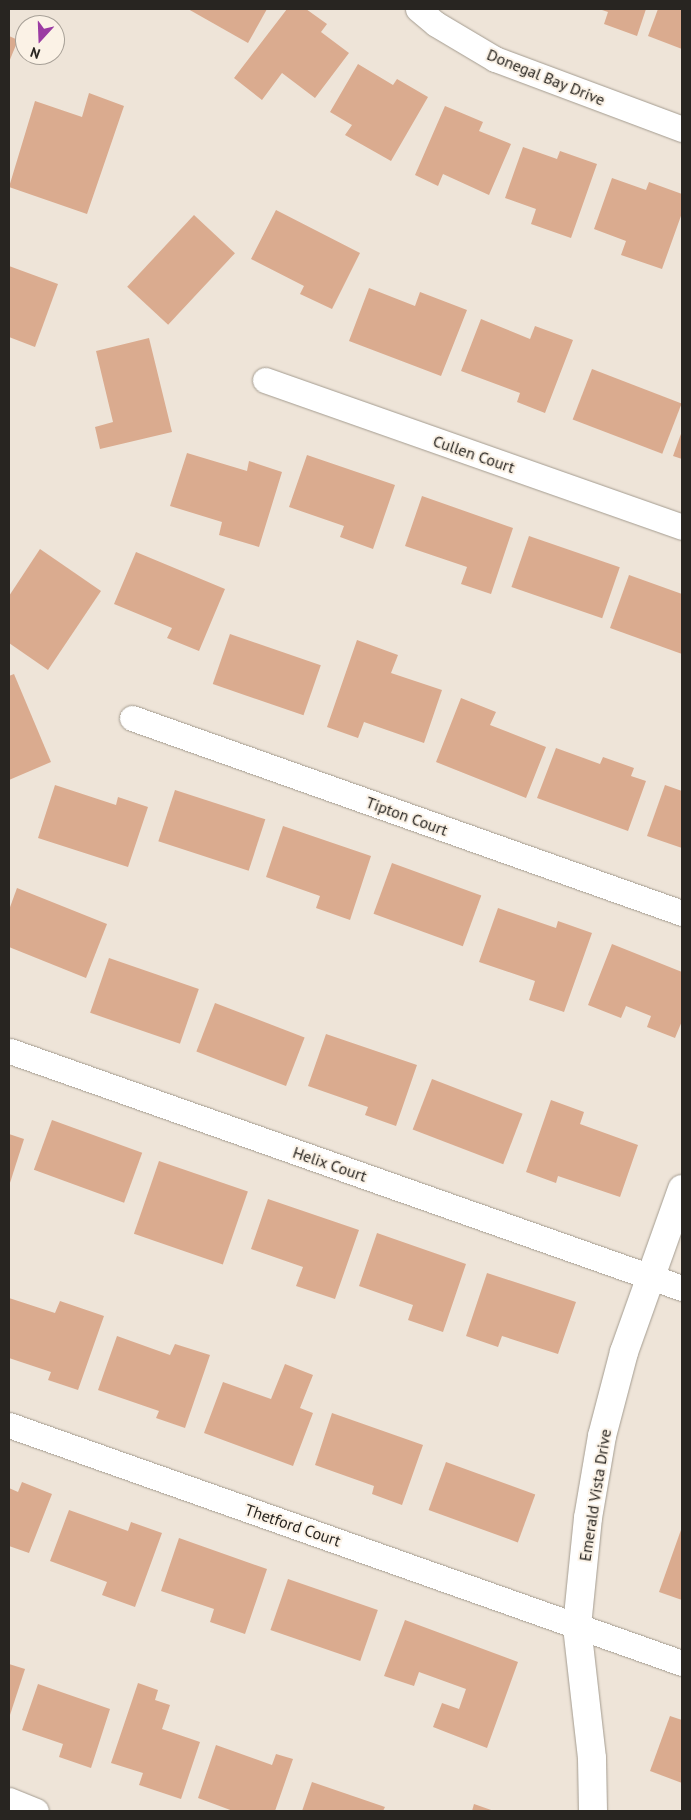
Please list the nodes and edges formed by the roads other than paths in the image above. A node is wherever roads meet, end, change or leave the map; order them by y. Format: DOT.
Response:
graph roads {
  1 [pos="418,9"];
  2 [pos="682,129"];
  3 [pos="265,380"];
  4 [pos="682,527"];
  5 [pos="132,718"];
  6 [pos="682,913"];
  7 [pos="10,1051"];
  8 [pos="682,1189"];
  9 [pos="651,1277"];
  10 [pos="682,1288"];
  11 [pos="9,1425"];
  12 [pos="577,1626"];
  13 [pos="682,1663"];
  14 [pos="9,1800"];
  15 [pos="36,1811"];
  16 [pos="593,1811"];
  1 -- 2 [label="street, Donegal Bay Drive"];
  3 -- 4 [label="street, Cullen Court"];
  5 -- 6 [label="street, Tipton Court"];
  7 -- 9 [label="street, Helix Court"];
  8 -- 9 [label="street, Emerald Vista Drive"];
  9 -- 10 [label="street, Helix Court"];
  9 -- 12 [label="street, Emerald Vista Drive"];
  11 -- 12 [label="street, Thetford Court"];
  12 -- 13 [label="street, Thetford Court"];
  12 -- 16 [label="street, Emerald Vista Drive"];
  14 -- 15 [label="street"];
}
